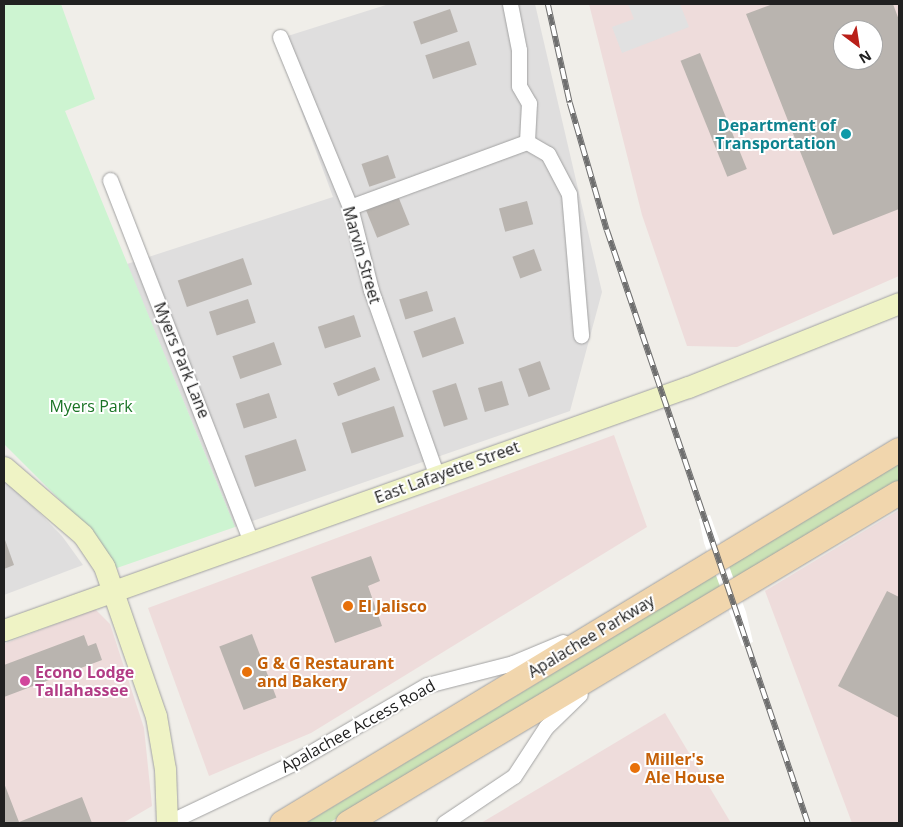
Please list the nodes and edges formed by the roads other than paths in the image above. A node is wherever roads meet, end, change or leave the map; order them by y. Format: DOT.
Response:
graph roads {
  1 [pos="510,4"];
  2 [pos="280,37"];
  3 [pos="527,142"];
  4 [pos="110,180"];
  5 [pos="350,207"];
  6 [pos="895,302"];
  7 [pos="581,334"];
  8 [pos="899,436"];
  9 [pos="899,450"];
  10 [pos="4,467"];
  11 [pos="437,476"];
  12 [pos="899,493"];
  13 [pos="779,522"];
  14 [pos="251,542"];
  15 [pos="114,591"];
  16 [pos="663,592"];
  17 [pos="683,622"];
  18 [pos="4,630"];
  19 [pos="167,823"];
  20 [pos="282,823"];
  21 [pos="348,823"];
  22 [pos="444,823"];
  1 -- 3 [label="street"];
  2 -- 5 [label="street, Marvin Street"];
  3 -- 5 [label="street"];
  3 -- 7 [label="street"];
  4 -- 14 [label="street, Myers Park Lane"];
  5 -- 11 [label="street, Marvin Street"];
  6 -- 11 [label="street, East Lafayette Street"];
  8 -- 13 [label="main road"];
  9 -- 13 [label="main road, Apalachee Parkway"];
  10 -- 15 [label="street"];
  11 -- 14 [label="street, East Lafayette Street"];
  12 -- 17 [label="main road"];
  13 -- 16 [label="main road, Apalachee Parkway"];
  14 -- 15 [label="street, East Lafayette Street"];
  15 -- 18 [label="street, East Lafayette Street"];
  15 -- 19 [label="street"];
  16 -- 19 [label="street, Apalachee Access Road"];
  16 -- 20 [label="main road, Apalachee Parkway"];
  17 -- 21 [label="main road"];
  17 -- 22 [label="street"];
}
